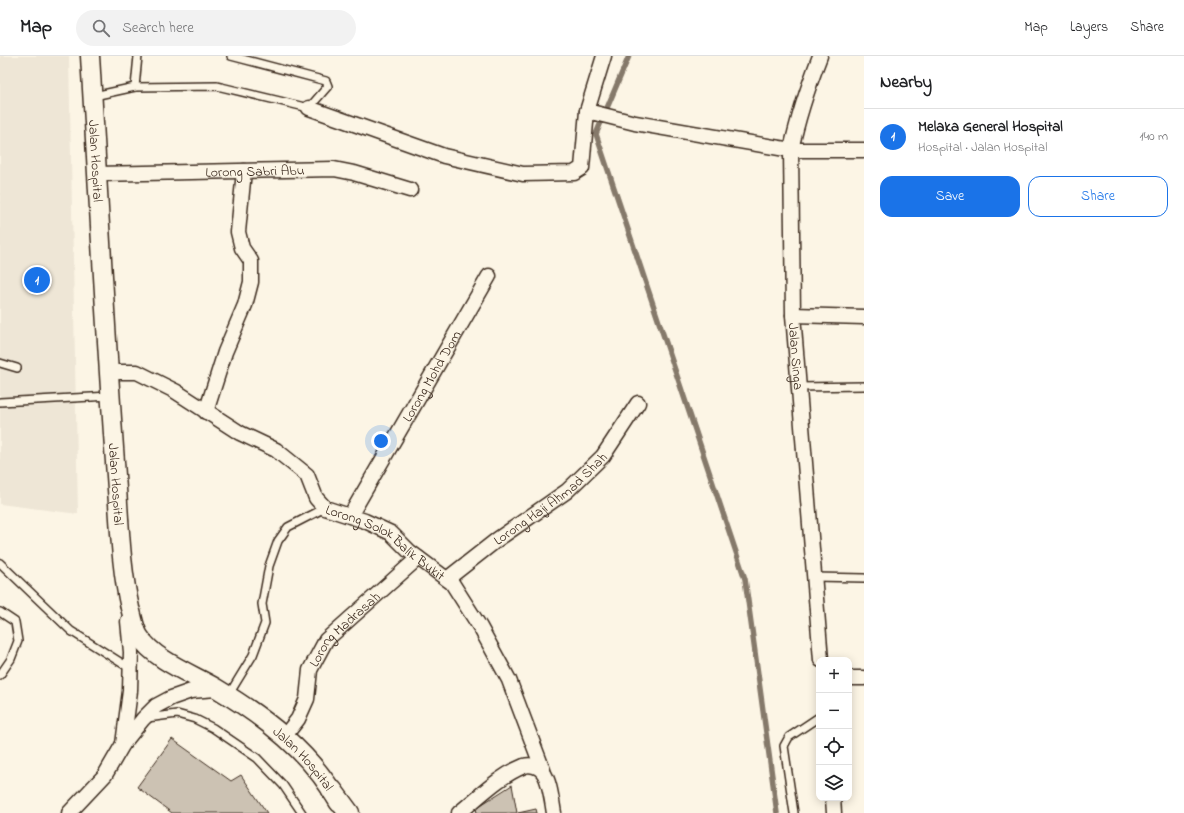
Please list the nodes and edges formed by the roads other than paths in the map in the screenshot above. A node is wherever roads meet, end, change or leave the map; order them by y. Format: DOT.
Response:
graph roads {
  1 [pos="90,56"];
  2 [pos="138,56"];
  3 [pos="231,56"];
  4 [pos="604,56"];
  5 [pos="820,56"];
  6 [pos="135,87"];
  7 [pos="92,96"];
  8 [pos="309,108"];
  9 [pos="591,112"];
  10 [pos="792,150"];
  11 [pos="864,150"];
  12 [pos="244,171"];
  13 [pos="97,174"];
  14 [pos="410,190"];
  15 [pos="489,276"];
  16 [pos="793,315"];
  17 [pos="864,317"];
  18 [pos="0,363"];
  19 [pos="17,368"];
  20 [pos="108,372"];
  21 [pos="864,386"];
  22 [pos="799,387"];
  23 [pos="110,396"];
  24 [pos="0,402"];
  25 [pos="638,403"];
  26 [pos="206,412"];
  27 [pos="325,508"];
  28 [pos="350,516"];
  29 [pos="418,558"];
  30 [pos="0,563"];
  31 [pos="814,577"];
  32 [pos="864,578"];
  33 [pos="446,579"];
  34 [pos="125,585"];
  35 [pos="0,612"];
  36 [pos="821,657"];
  37 [pos="131,669"];
  38 [pos="0,675"];
  39 [pos="852,678"];
  40 [pos="864,678"];
  41 [pos="222,692"];
  42 [pos="143,719"];
  43 [pos="816,720"];
  44 [pos="284,737"];
  45 [pos="123,744"];
  46 [pos="543,770"];
  47 [pos="332,790"];
  48 [pos="833,801"];
  49 [pos="69,813"];
  50 [pos="302,813"];
  51 [pos="344,813"];
  52 [pos="349,813"];
  53 [pos="459,813"];
  54 [pos="554,813"];
  55 [pos="794,813"];
  56 [pos="834,813"];
  1 -- 7 [label="street, Jalan Hospital"];
  2 -- 6 [label="lane"];
  3 -- 8 [label="lane"];
  4 -- 9 [label="street"];
  5 -- 10 [label="street, Jalan Singa"];
  6 -- 7 [label="lane"];
  6 -- 8 [label="lane"];
  7 -- 13 [label="street, Jalan Hospital"];
  8 -- 9 [label="street"];
  9 -- 10 [label="street"];
  10 -- 11 [label="street"];
  10 -- 16 [label="street, Jalan Singa"];
  12 -- 13 [label="street, Lorong Sabri Abu"];
  12 -- 14 [label="street, Lorong Sabri Abu"];
  12 -- 26 [label="street"];
  13 -- 20 [label="street, Jalan Hospital"];
  15 -- 28 [label="street, Lorong Mohd Dom"];
  16 -- 17 [label="street"];
  16 -- 22 [label="street, Jalan Singa"];
  18 -- 19 [label="lane"];
  20 -- 23 [label="street, Jalan Hospital"];
  20 -- 26 [label="street, Lorong Solok Balik Bukit"];
  21 -- 22 [label="lane"];
  22 -- 31 [label="street, Jalan Singa"];
  23 -- 24 [label="lane"];
  23 -- 34 [label="street, Jalan Hospital"];
  25 -- 33 [label="street, Lorong Haji Ahmad Shah"];
  26 -- 27 [label="street, Lorong Solok Balik Bukit"];
  27 -- 28 [label="street, Lorong Solok Balik Bukit"];
  27 -- 41 [label="lane"];
  28 -- 29 [label="street, Lorong Solok Balik Bukit"];
  29 -- 33 [label="street, Lorong Solok Balik Bukit"];
  29 -- 44 [label="street, Lorong Madrasah"];
  30 -- 37 [label="lane"];
  31 -- 32 [label="lane"];
  31 -- 36 [label="street, Jalan Singa"];
  33 -- 46 [label="street, Lorong Solok Balik Bukit"];
  34 -- 37 [label="street"];
  34 -- 41 [label="street, Jalan Hospital"];
  35 -- 38 [label="lane"];
  37 -- 45 [label="street"];
  39 -- 40 [label="street"];
  41 -- 42 [label="street"];
  41 -- 44 [label="street, Jalan Hospital"];
  42 -- 45 [label="street"];
  42 -- 50 [label="lane"];
  43 -- 55 [label="lane"];
  44 -- 47 [label="street, Jalan Hospital"];
  45 -- 49 [label="street"];
  46 -- 53 [label="street"];
  46 -- 54 [label="street, Lorong Solok Balik Bukit"];
  47 -- 51 [label="street, Jalan Hospital"];
  47 -- 52 [label="main road"];
  48 -- 56 [label="street"];
}
